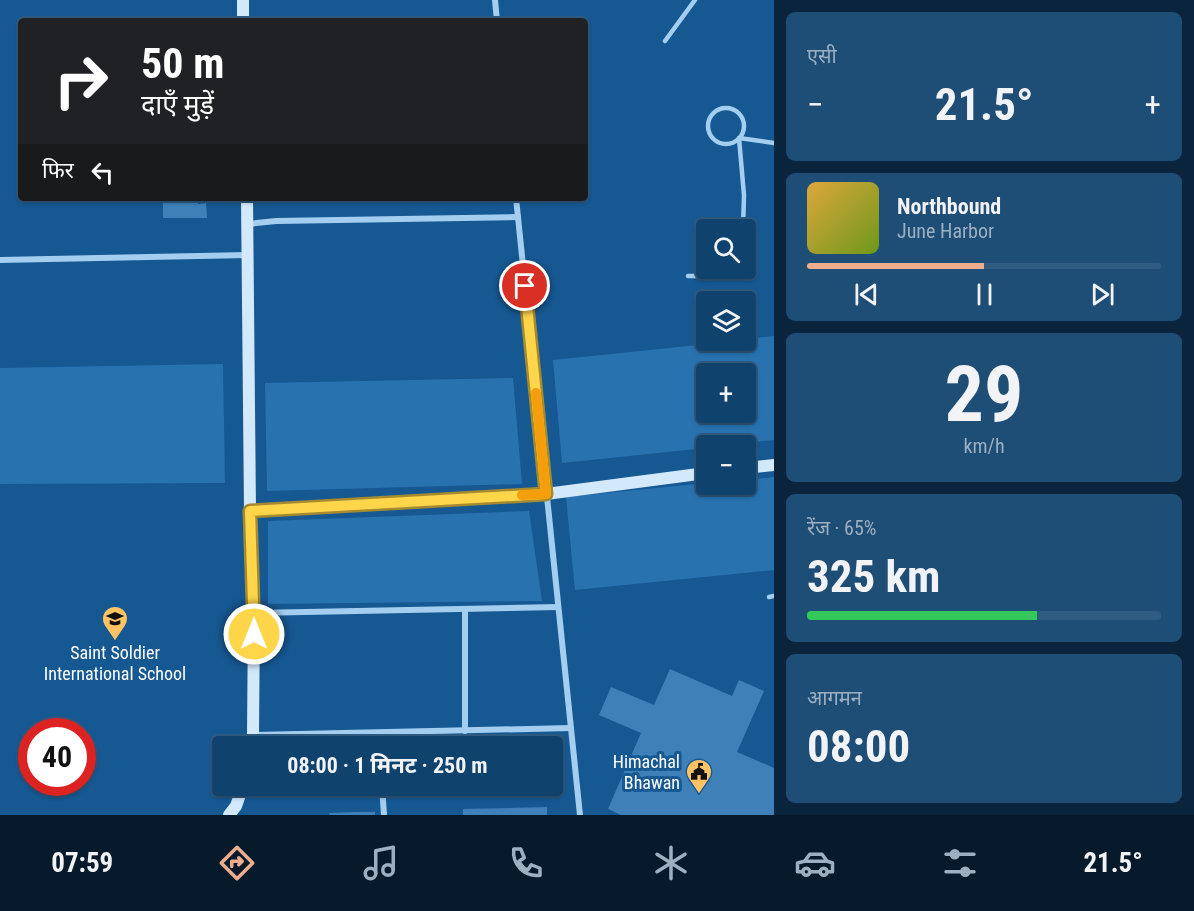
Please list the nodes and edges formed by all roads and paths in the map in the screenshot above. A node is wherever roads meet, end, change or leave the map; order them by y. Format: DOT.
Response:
graph roads {
  1 [pos="243,0"];
  2 [pos="495,0"];
  3 [pos="695,0"];
  4 [pos="243,18"];
  5 [pos="497,18"];
  6 [pos="665,40"];
  7 [pos="739,138"];
  8 [pos="774,143"];
  9 [pos="247,201"];
  10 [pos="516,201"];
  11 [pos="518,217"];
  12 [pos="743,219"];
  13 [pos="248,224"];
  14 [pos="248,255"];
  15 [pos="0,260"];
  16 [pos="688,276"];
  17 [pos="696,276"];
  18 [pos="774,465"];
  19 [pos="756,467"];
  20 [pos="696,474"];
  21 [pos="546,494"];
  22 [pos="250,511"];
  23 [pos="558,607"];
  24 [pos="465,609"];
  25 [pos="254,613"];
  26 [pos="571,729"];
  27 [pos="465,731"];
  28 [pos="378,733"];
  29 [pos="252,736"];
  30 [pos="331,736"];
  31 [pos="378,736"];
  32 [pos="240,796"];
  33 [pos="383,796"];
  34 [pos="229,815"];
  35 [pos="384,815"];
  36 [pos="580,815"];
  1 -- 4 [label="street"];
  2 -- 5 [label="street"];
  3 -- 6 [label="lane"];
  7 -- 7 [label="lane"];
  7 -- 8 [label="lane"];
  7 -- 12 [label="lane"];
  9 -- 13 [label="street"];
  10 -- 11 [label="street"];
  11 -- 13 [label="street"];
  11 -- 21 [label="street"];
  13 -- 14 [label="street"];
  14 -- 15 [label="street"];
  14 -- 22 [label="street"];
  16 -- 17 [label="lane"];
  18 -- 19 [label="street"];
  20 -- 21 [label="street"];
  21 -- 22 [label="street"];
  21 -- 23 [label="street"];
  22 -- 25 [label="street"];
  23 -- 24 [label="street"];
  23 -- 26 [label="street"];
  24 -- 25 [label="street"];
  24 -- 27 [label="street"];
  25 -- 29 [label="street"];
  26 -- 27 [label="street"];
  26 -- 36 [label="street"];
  27 -- 28 [label="street"];
  28 -- 30 [label="street"];
  28 -- 31 [label="street"];
  32 -- 34 [label="street"];
  33 -- 35 [label="street"];
}
